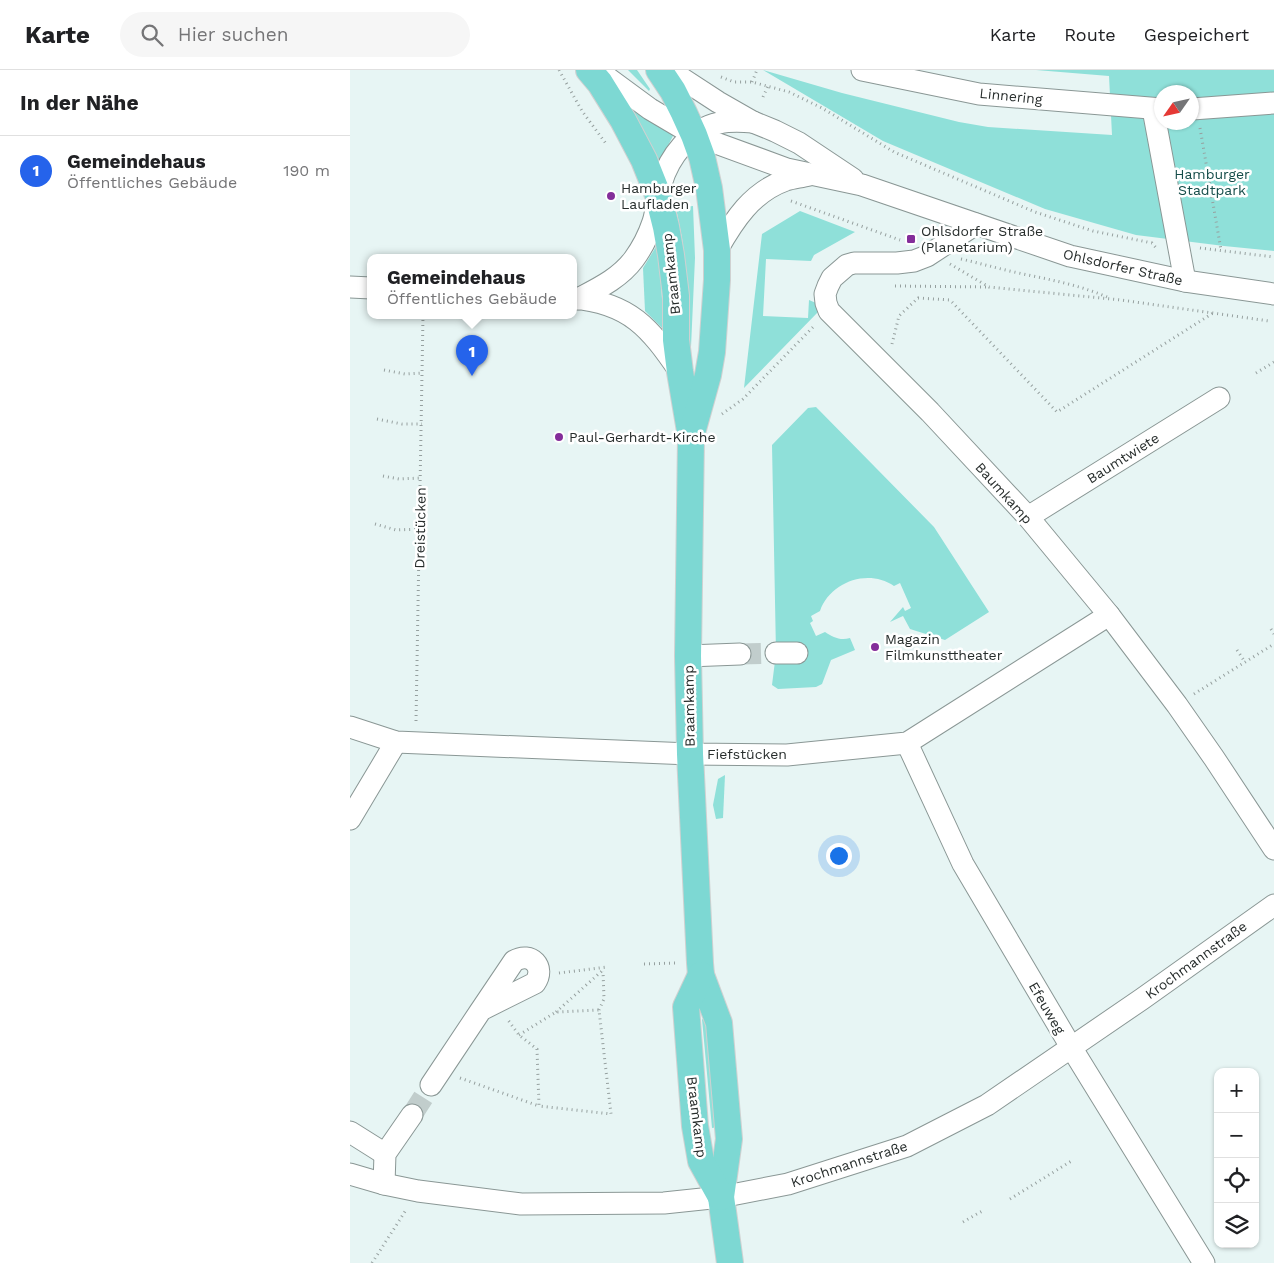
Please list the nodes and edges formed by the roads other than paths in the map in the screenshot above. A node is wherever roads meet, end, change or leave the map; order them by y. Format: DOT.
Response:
graph roads {
  1 [pos="589,70"];
  2 [pos="597,70"];
  3 [pos="659,70"];
  4 [pos="668,70"];
  5 [pos="862,70"];
  6 [pos="1274,103"];
  7 [pos="1154,109"];
  8 [pos="1199,109"];
  9 [pos="753,122"];
  10 [pos="1160,130"];
  11 [pos="694,135"];
  12 [pos="812,174"];
  13 [pos="862,185"];
  14 [pos="658,195"];
  15 [pos="976,224"];
  16 [pos="717,250"];
  17 [pos="1185,281"];
  18 [pos="350,287"];
  19 [pos="367,288"];
  20 [pos="577,298"];
  21 [pos="577,298"];
  22 [pos="1270,304"];
  23 [pos="680,372"];
  24 [pos="1219,398"];
  25 [pos="691,436"];
  26 [pos="1028,517"];
  27 [pos="1109,616"];
  28 [pos="740,654"];
  29 [pos="688,656"];
  30 [pos="350,727"];
  31 [pos="406,742"];
  32 [pos="907,743"];
  33 [pos="690,754"];
  34 [pos="350,819"];
  35 [pos="1274,849"];
  36 [pos="1274,904"];
  37 [pos="488,1007"];
  38 [pos="1071,1048"];
  39 [pos="436,1078"];
  40 [pos="412,1115"];
  41 [pos="350,1132"];
  42 [pos="385,1154"];
  43 [pos="350,1174"];
  44 [pos="384,1184"];
  45 [pos="722,1197"];
  46 [pos="730,1263"];
  47 [pos="1204,1263"];
  1 -- 14 [label="main road, Braamkamp"];
  2 -- 11 [label="street, Ohlsdorfer Straße"];
  3 -- 11 [label="main road, Braamkamp"];
  4 -- 9 [label="street, Ohlsdorfer Straße"];
  5 -- 7 [label="street, Linnering"];
  6 -- 8 [label="street"];
  9 -- 11 [label="street"];
  9 -- 13 [label="street, Ohlsdorfer Straße"];
  10 -- 17 [label="street"];
  11 -- 12 [label="street, Ohlsdorfer Straße"];
  11 -- 14 [label="street"];
  11 -- 16 [label="main road, Braamkamp"];
  12 -- 13 [label="street, Ohlsdorfer Straße"];
  12 -- 16 [label="street"];
  13 -- 15 [label="street, Ohlsdorfer Straße"];
  14 -- 20 [label="street"];
  14 -- 23 [label="main road, Braamkamp"];
  15 -- 17 [label="street, Ohlsdorfer Straße"];
  15 -- 26 [label="street, Baumkamp"];
  16 -- 25 [label="main road, Braamkamp"];
  17 -- 22 [label="street, Ohlsdorfer Straße"];
  18 -- 19 [label="street"];
  21 -- 23 [label="street"];
  23 -- 25 [label="main road, Braamkamp"];
  24 -- 26 [label="street, Baumtwiete"];
  25 -- 29 [label="main road, Braamkamp"];
  26 -- 27 [label="street, Baumkamp"];
  27 -- 32 [label="street, Fiefstücken"];
  27 -- 35 [label="street, Baumkamp"];
  28 -- 29 [label="street"];
  29 -- 33 [label="main road, Braamkamp"];
  30 -- 31 [label="street, Fiefstücken"];
  31 -- 33 [label="street, Fiefstücken"];
  31 -- 34 [label="street"];
  32 -- 33 [label="street, Fiefstücken"];
  32 -- 38 [label="street, Efeuweg"];
  33 -- 45 [label="main road, Braamkamp"];
  36 -- 38 [label="street, Krochmannstraße"];
  37 -- 37 [label="street"];
  37 -- 39 [label="street"];
  38 -- 45 [label="street, Krochmannstraße"];
  38 -- 47 [label="street, Efeuweg"];
  40 -- 42 [label="street"];
  41 -- 42 [label="street"];
  42 -- 44 [label="street"];
  43 -- 44 [label="street, Krochmannstraße"];
  44 -- 45 [label="street, Krochmannstraße"];
  45 -- 46 [label="main road, Braamkamp"];
}
